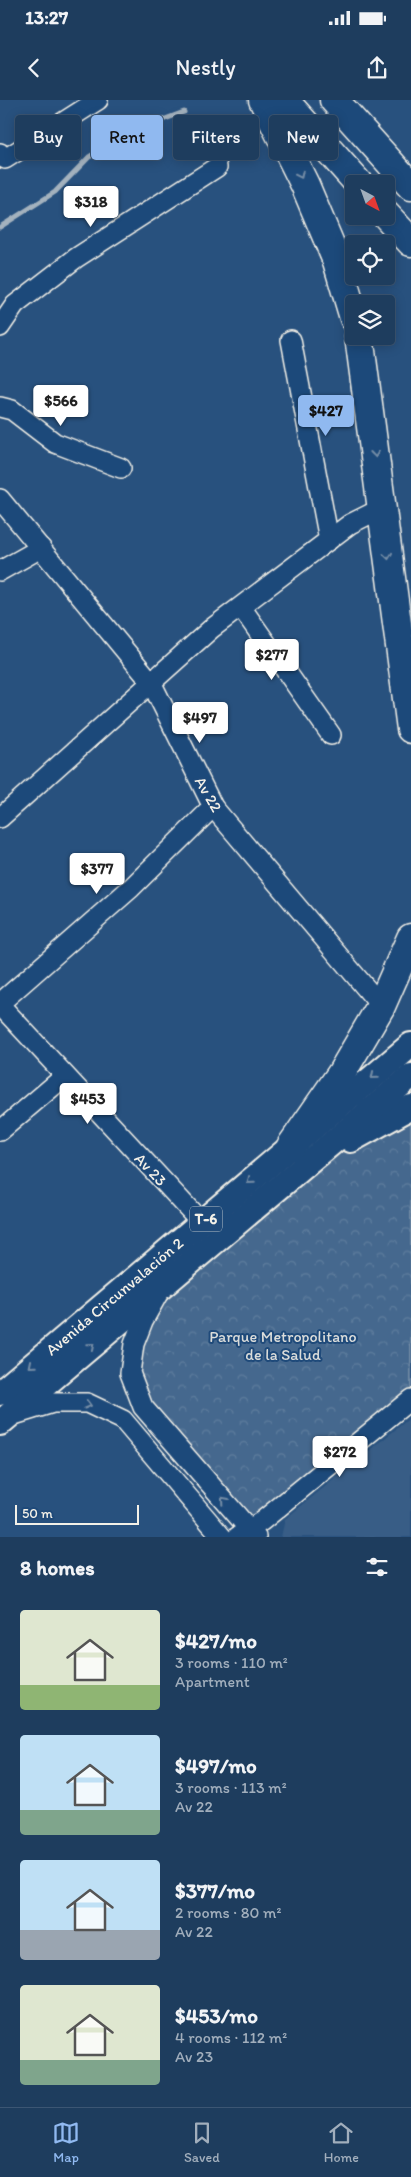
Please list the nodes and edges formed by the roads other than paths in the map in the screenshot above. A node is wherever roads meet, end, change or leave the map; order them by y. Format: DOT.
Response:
graph roads {
  1 [pos="98,100"];
  2 [pos="263,100"];
  3 [pos="284,100"];
  4 [pos="334,100"];
  5 [pos="340,100"];
  6 [pos="0,153"];
  7 [pos="411,160"];
  8 [pos="217,167"];
  9 [pos="351,175"];
  10 [pos="411,186"];
  11 [pos="395,225"];
  12 [pos="411,242"];
  13 [pos="347,295"];
  14 [pos="0,327"];
  15 [pos="291,340"];
  16 [pos="360,345"];
  17 [pos="0,407"];
  18 [pos="121,468"];
  19 [pos="0,498"];
  20 [pos="382,508"];
  21 [pos="329,540"];
  22 [pos="41,548"];
  23 [pos="0,571"];
  24 [pos="241,607"];
  25 [pos="151,682"];
  26 [pos="411,729"];
  27 [pos="331,735"];
  28 [pos="213,807"];
  29 [pos="0,818"];
  30 [pos="411,938"];
  31 [pos="0,1004"];
  32 [pos="380,1006"];
  33 [pos="411,1044"];
  34 [pos="65,1076"];
  35 [pos="411,1076"];
  36 [pos="411,1107"];
  37 [pos="0,1131"];
  38 [pos="297,1156"];
  39 [pos="201,1222"];
  40 [pos="163,1285"];
  41 [pos="0,1392"];
  42 [pos="411,1400"];
  43 [pos="4,1420"];
  44 [pos="248,1534"];
  45 [pos="222,1537"];
  1 -- 6 [label="street"];
  2 -- 13 [label="highway, one-way"];
  3 -- 9 [label="highway"];
  4 -- 10 [label="highway"];
  5 -- 7 [label="highway"];
  8 -- 14 [label="street"];
  11 -- 12 [label="highway"];
  15 -- 21 [label="street"];
  16 -- 20 [label="highway, one-way"];
  17 -- 18 [label="street"];
  19 -- 22 [label="street, Av 22"];
  20 -- 21 [label="street"];
  20 -- 26 [label="highway, one-way"];
  21 -- 24 [label="street"];
  22 -- 23 [label="street"];
  22 -- 25 [label="street, Av 22"];
  24 -- 25 [label="street"];
  24 -- 27 [label="street"];
  25 -- 28 [label="street, Av 22"];
  25 -- 29 [label="street"];
  28 -- 31 [label="street"];
  28 -- 32 [label="street, Av 22"];
  30 -- 32 [label="highway"];
  31 -- 34 [label="street, Av 23"];
  32 -- 38 [label="highway"];
  33 -- 38 [label="main road, Avenida Circunvalación 2 / T-6, one-way"];
  34 -- 37 [label="street"];
  34 -- 39 [label="street, Av 23"];
  35 -- 38 [label="main road, Avenida Circunvalación 2 / T-6"];
  36 -- 38 [label="main road"];
  38 -- 39 [label="main road, Avenida Circunvalación 2 / T-6, one-way"];
  38 -- 40 [label="main road, Avenida Circunvalación 2 / T-6"];
  39 -- 41 [label="main road, Avenida Circunvalación 2 / T-6, one-way"];
  43 -- 40 [label="main road, Avenida Circunvalación 2 / T-6, one-way"];
  44 -- 40 [label="street, one-way"];
  42 -- 44 [label="street"];
  43 -- 45 [label="street, one-way"];
}
